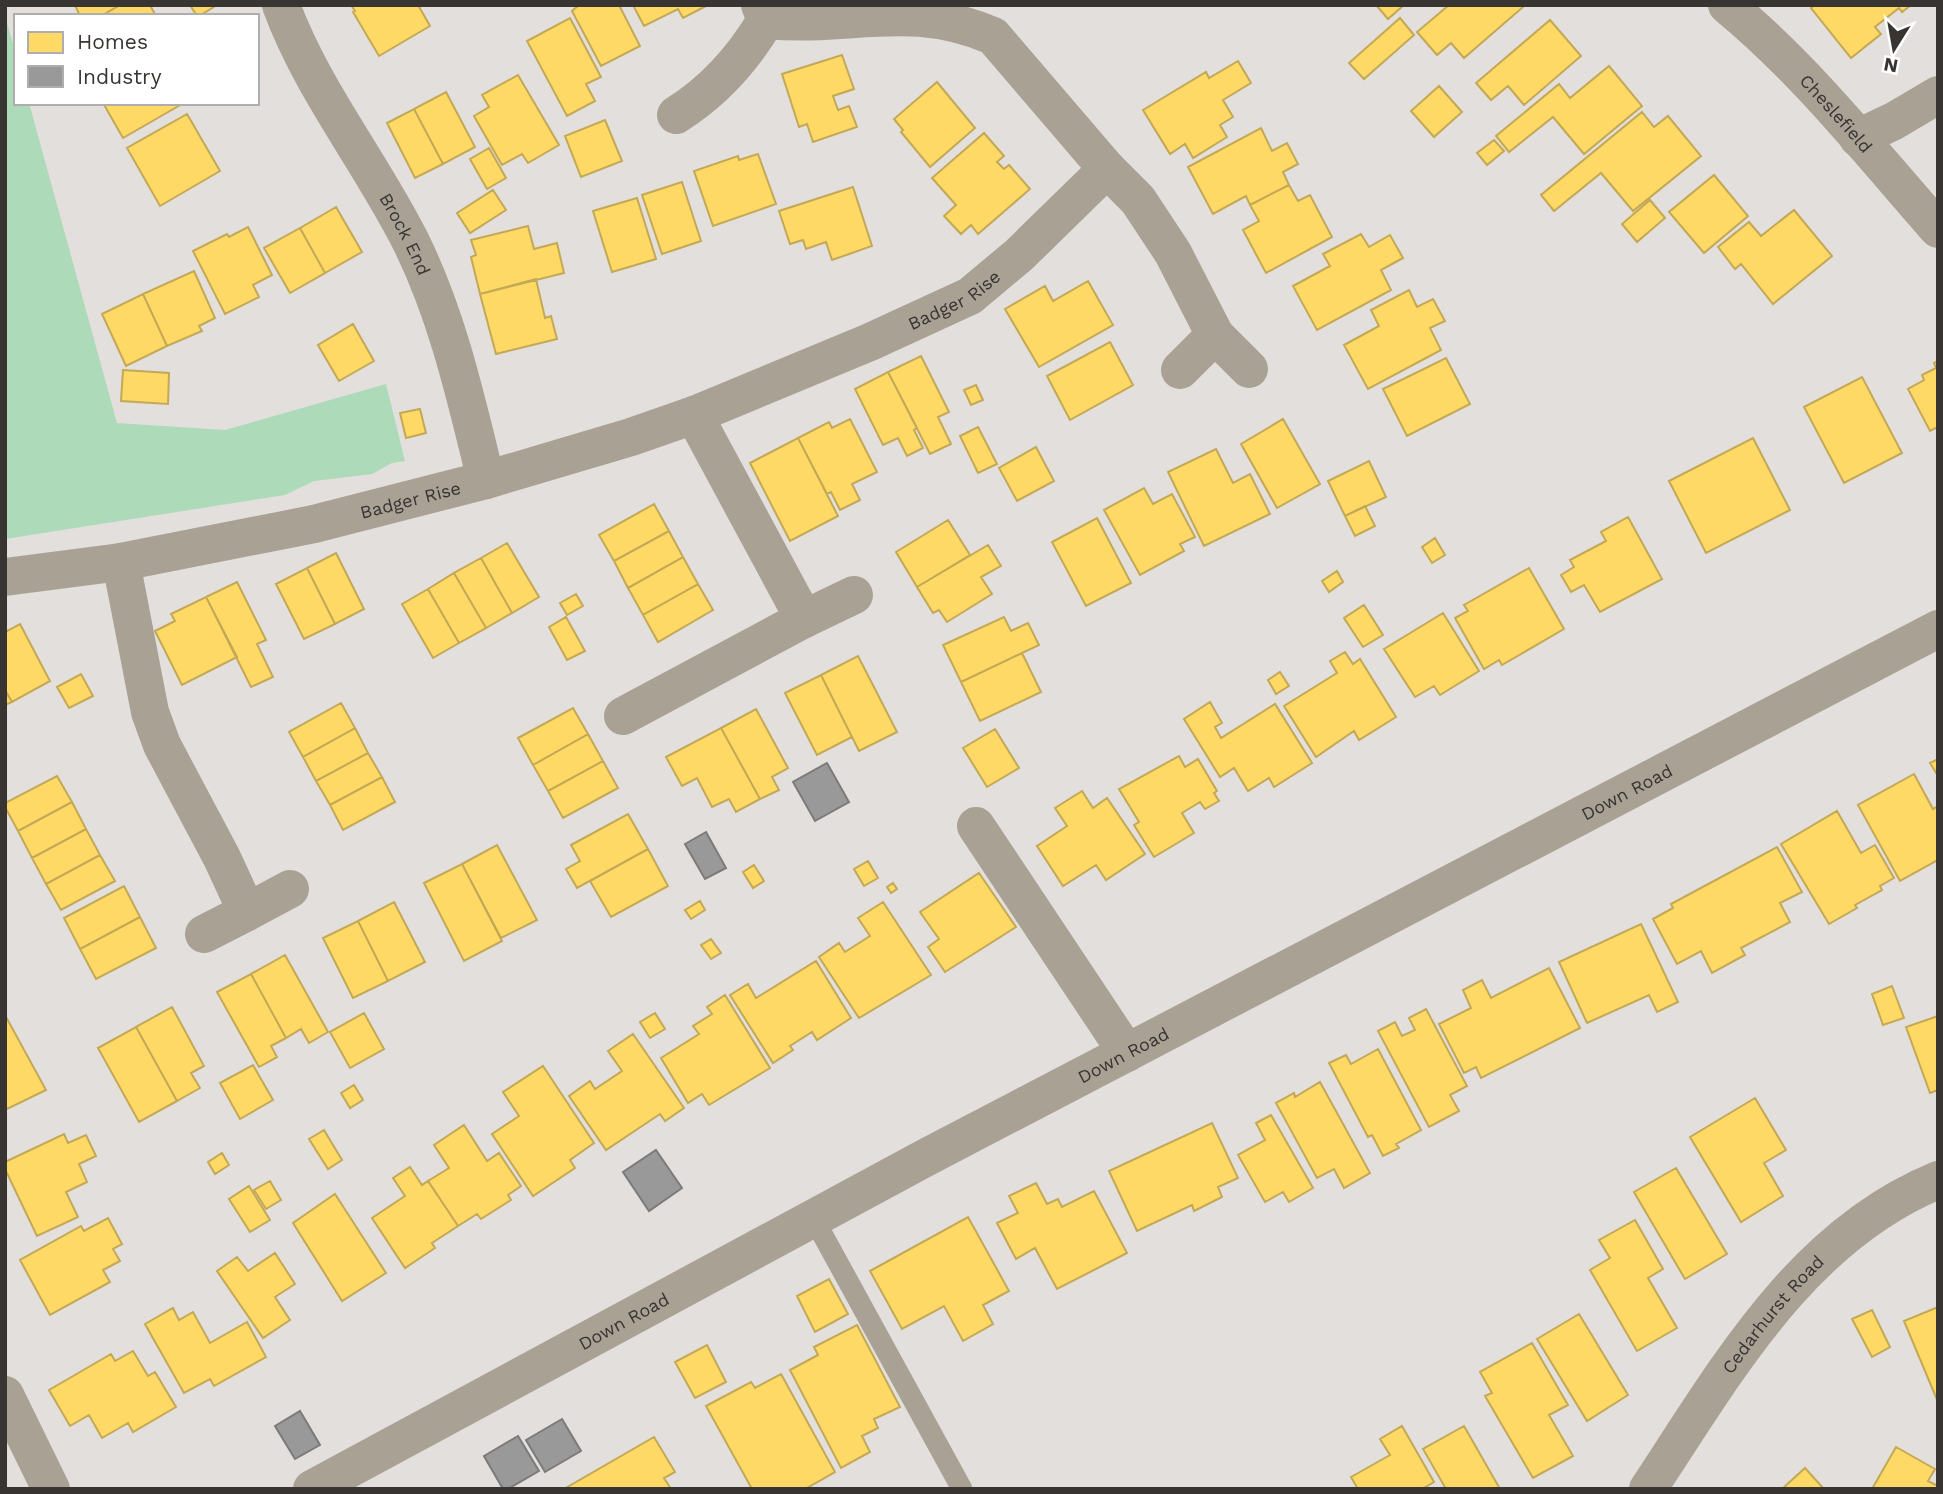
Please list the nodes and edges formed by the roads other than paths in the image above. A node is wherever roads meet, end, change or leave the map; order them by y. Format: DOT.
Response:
graph roads {
  1 [pos="281,5"];
  2 [pos="1727,5"];
  3 [pos="763,13"];
  4 [pos="1938,94"];
  5 [pos="676,115"];
  6 [pos="1858,138"];
  7 [pos="1107,169"];
  8 [pos="1938,229"];
  9 [pos="1214,335"];
  10 [pos="1249,369"];
  11 [pos="1180,370"];
  12 [pos="694,415"];
  13 [pos="486,480"];
  14 [pos="121,562"];
  15 [pos="5,578"];
  16 [pos="853,595"];
  17 [pos="803,619"];
  18 [pos="1938,629"];
  19 [pos="623,716"];
  20 [pos="976,826"];
  21 [pos="290,889"];
  22 [pos="247,912"];
  23 [pos="205,934"];
  24 [pos="1127,1053"];
  25 [pos="1938,1180"];
  26 [pos="814,1219"];
  27 [pos="5,1395"];
  28 [pos="51,1489"];
  29 [pos="312,1489"];
  30 [pos="962,1489"];
  31 [pos="1648,1489"];
  1 -- 13 [label="street, Brock End"];
  2 -- 6 [label="street, Cheslefield"];
  3 -- 5 [label="street"];
  3 -- 7 [label="street"];
  4 -- 6 [label="street"];
  6 -- 8 [label="street, Cheslefield"];
  7 -- 9 [label="street"];
  7 -- 12 [label="street, Badger Rise"];
  9 -- 10 [label="street"];
  9 -- 11 [label="street"];
  12 -- 13 [label="street, Badger Rise"];
  12 -- 17 [label="street"];
  13 -- 14 [label="street, Badger Rise"];
  14 -- 15 [label="street, Badger Rise"];
  14 -- 22 [label="street"];
  16 -- 17 [label="street"];
  17 -- 19 [label="street"];
  18 -- 24 [label="street, Down Road"];
  20 -- 24 [label="street"];
  21 -- 22 [label="street"];
  22 -- 23 [label="street"];
  24 -- 26 [label="street, Down Road"];
  25 -- 31 [label="street, Cedarhurst Road"];
  26 -- 29 [label="street, Down Road"];
  26 -- 30 [label="lane"];
  27 -- 28 [label="street"];
}
